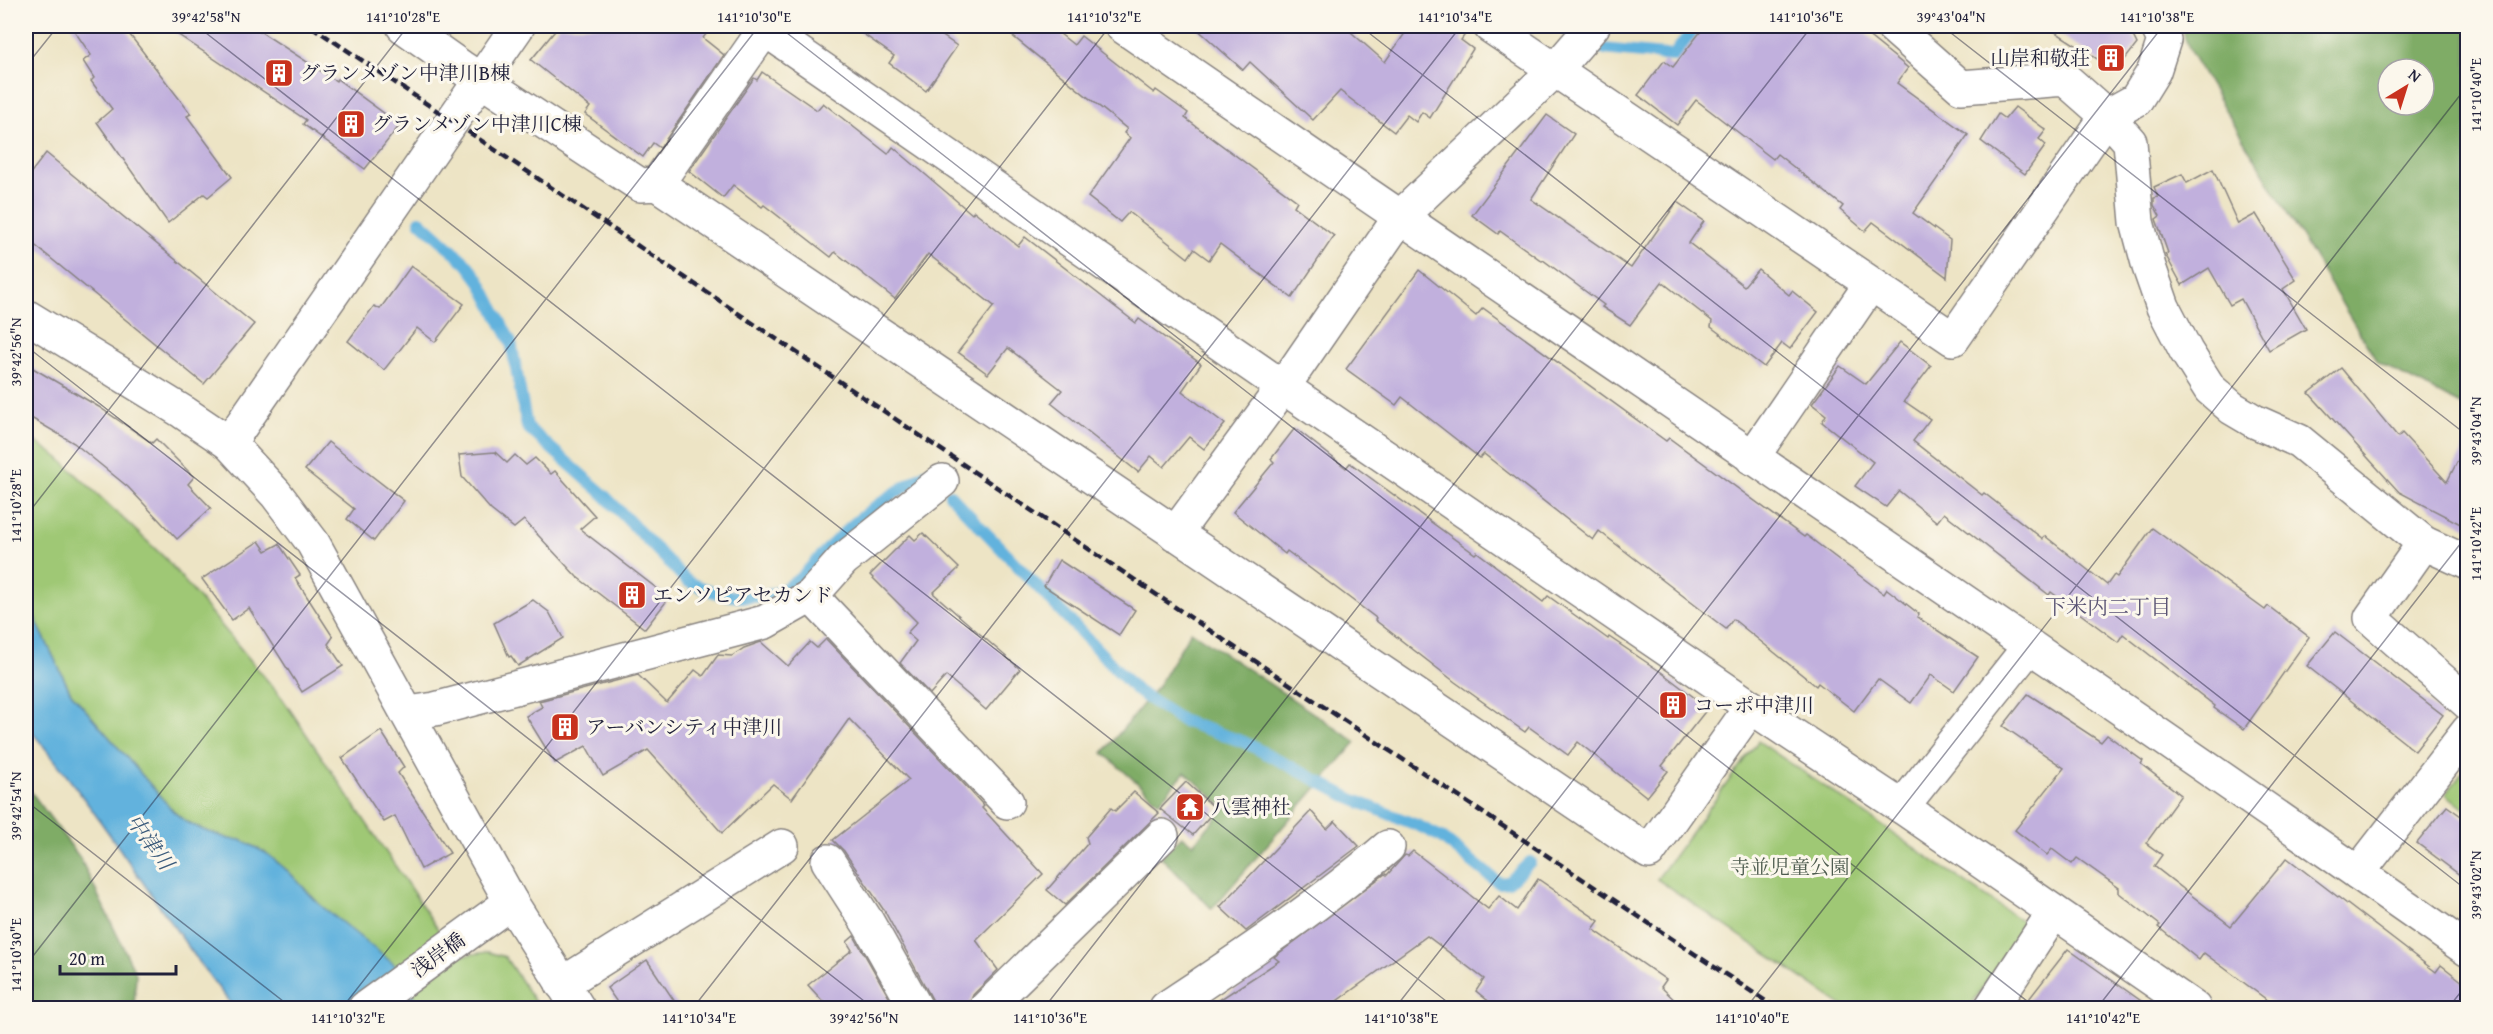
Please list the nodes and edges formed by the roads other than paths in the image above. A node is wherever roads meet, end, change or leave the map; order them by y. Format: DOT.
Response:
graph roads {
  1 [pos="403,26"];
  2 [pos="518,26"];
  3 [pos="1122,26"];
  4 [pos="1490,26"];
  5 [pos="1593,26"];
  6 [pos="1892,26"];
  7 [pos="2157,26"];
  8 [pos="763,27"];
  9 [pos="1555,70"];
  10 [pos="481,80"];
  11 [pos="2107,116"];
  12 [pos="657,184"];
  13 [pos="1400,217"];
  14 [pos="1870,285"];
  15 [pos="26,316"];
  16 [pos="1283,387"];
  17 [pos="2313,426"];
  18 [pos="2273,431"];
  19 [pos="229,443"];
  20 [pos="1752,458"];
  21 [pos="942,481"];
  22 [pos="1175,534"];
  23 [pos="2424,543"];
  24 [pos="2468,563"];
  25 [pos="811,596"];
  26 [pos="2029,647"];
  27 [pos="2468,703"];
  28 [pos="1751,707"];
  29 [pos="409,713"];
  30 [pos="2468,731"];
  31 [pos="1007,802"];
  32 [pos="1902,807"];
  33 [pos="1162,836"];
  34 [pos="782,846"];
  35 [pos="1388,847"];
  36 [pos="828,861"];
  37 [pos="2358,873"];
  38 [pos="511,902"];
  39 [pos="2054,912"];
  40 [pos="2468,950"];
  41 [pos="570,996"];
  42 [pos="365,1008"];
  43 [pos="916,1008"];
  44 [pos="986,1008"];
  45 [pos="1166,1008"];
  46 [pos="1991,1008"];
  47 [pos="2193,1008"];
  1 -- 10 [label="street"];
  2 -- 10 [label="street"];
  3 -- 13 [label="street"];
  4 -- 9 [label="street"];
  5 -- 9 [label="street"];
  6 -- 11 [label="street"];
  7 -- 11 [label="street"];
  8 -- 12 [label="street"];
  8 -- 16 [label="street"];
  9 -- 13 [label="street"];
  9 -- 14 [label="street"];
  10 -- 12 [label="street"];
  10 -- 19 [label="street"];
  11 -- 14 [label="street"];
  11 -- 18 [label="street"];
  12 -- 22 [label="street"];
  13 -- 16 [label="street"];
  13 -- 20 [label="street"];
  14 -- 20 [label="street"];
  15 -- 19 [label="street"];
  16 -- 22 [label="street"];
  16 -- 28 [label="street"];
  17 -- 18 [label="street"];
  18 -- 23 [label="street"];
  19 -- 29 [label="street"];
  20 -- 26 [label="street"];
  21 -- 25 [label="street"];
  22 -- 28 [label="street"];
  23 -- 24 [label="street"];
  23 -- 27 [label="street"];
  25 -- 29 [label="street"];
  25 -- 31 [label="street"];
  26 -- 32 [label="street"];
  26 -- 37 [label="street"];
  28 -- 32 [label="street"];
  29 -- 38 [label="street"];
  30 -- 37 [label="street"];
  32 -- 39 [label="street"];
  33 -- 44 [label="street"];
  34 -- 41 [label="street"];
  35 -- 45 [label="street"];
  36 -- 43 [label="street"];
  37 -- 40 [label="street"];
  38 -- 41 [label="street"];
  38 -- 42 [label="street, 浅岸橋"];
  39 -- 46 [label="street"];
  39 -- 47 [label="street"];
}
